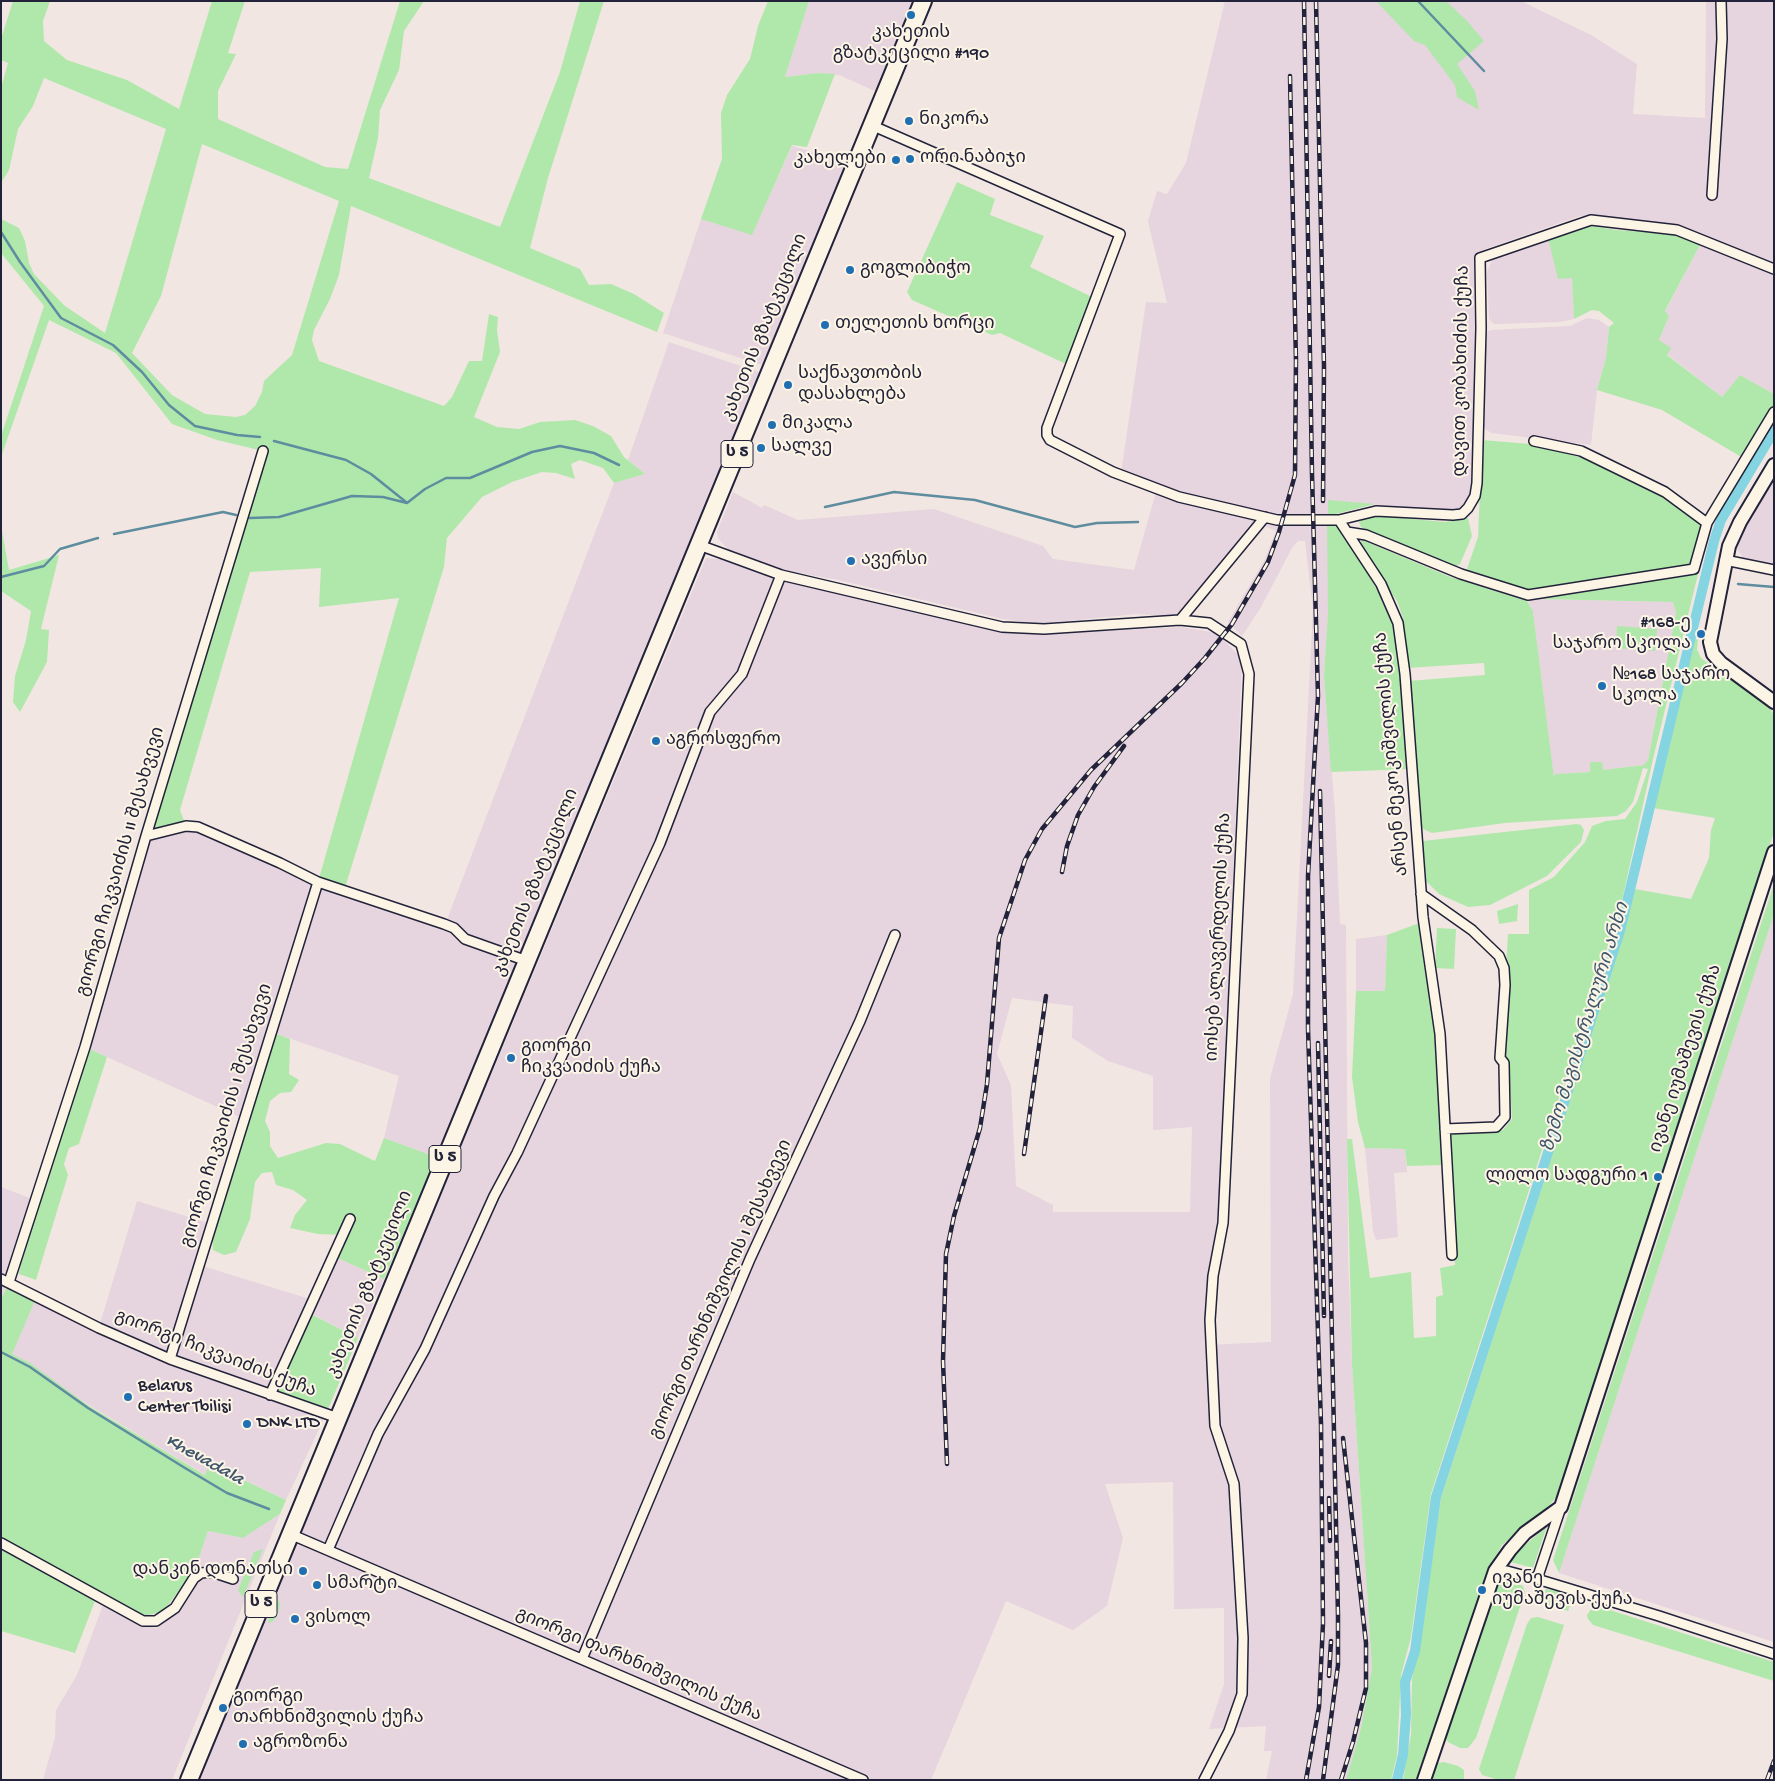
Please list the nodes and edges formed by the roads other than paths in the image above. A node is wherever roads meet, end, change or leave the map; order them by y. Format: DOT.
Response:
graph roads {
  1 [pos="923,1"];
  2 [pos="1721,1"];
  3 [pos="871,124"];
  4 [pos="1712,195"];
  5 [pos="1774,268"];
  6 [pos="1774,412"];
  7 [pos="1534,441"];
  8 [pos="263,451"];
  9 [pos="1774,465"];
  10 [pos="1265,517"];
  11 [pos="1339,520"];
  12 [pos="1707,523"];
  13 [pos="1347,532"];
  14 [pos="699,545"];
  15 [pos="1725,560"];
  16 [pos="1774,570"];
  17 [pos="780,575"];
  18 [pos="1180,620"];
  19 [pos="1774,702"];
  20 [pos="146,836"];
  21 [pos="1774,852"];
  22 [pos="318,882"];
  23 [pos="1421,894"];
  24 [pos="895,935"];
  25 [pos="527,961"];
  26 [pos="1446,1129"];
  27 [pos="350,1219"];
  28 [pos="1452,1255"];
  29 [pos="5,1281"];
  30 [pos="170,1359"];
  31 [pos="270,1395"];
  32 [pos="338,1418"];
  33 [pos="1561,1507"];
  34 [pos="290,1534"];
  35 [pos="1,1544"];
  36 [pos="328,1550"];
  37 [pos="1495,1571"];
  38 [pos="233,1579"];
  39 [pos="1537,1579"];
  40 [pos="1774,1654"];
  41 [pos="582,1659"];
  42 [pos="189,1780"];
  43 [pos="864,1780"];
  44 [pos="1204,1780"];
  45 [pos="1424,1780"];
  1 -- 3 [label="highway, კახეთის გზატკეცილი / ს 5"];
  2 -- 4 [label="street"];
  3 -- 10 [label="street"];
  3 -- 14 [label="highway, კახეთის გზატკეცილი / ს 5"];
  5 -- 11 [label="street, დავით კობახიძის ქუჩა"];
  6 -- 12 [label="street"];
  7 -- 12 [label="street"];
  8 -- 20 [label="street, გიორგი ჩიკვაიძის II შესახვევი"];
  9 -- 15 [label="street"];
  10 -- 11 [label="street"];
  10 -- 18 [label="street"];
  11 -- 13 [label="street, არსენ მეკოკიშვილის ქუჩა"];
  12 -- 13 [label="street"];
  13 -- 23 [label="street, არსენ მეკოკიშვილის ქუჩა"];
  14 -- 17 [label="street, იოსებ ალავერდელის ქუჩა"];
  14 -- 25 [label="highway, კახეთის გზატკეცილი / ს 5"];
  15 -- 16 [label="street"];
  15 -- 19 [label="street"];
  17 -- 18 [label="street, იოსებ ალავერდელის ქუჩა"];
  17 -- 36 [label="street"];
  18 -- 44 [label="street, იოსებ ალავერდელის ქუჩა"];
  20 -- 22 [label="street"];
  20 -- 29 [label="street, გიორგი ჩიკვაიძის II შესახვევი"];
  21 -- 33 [label="street, ივანე იუმაშევის ქუჩა"];
  22 -- 25 [label="street"];
  22 -- 30 [label="street, გიორგი ჩიკვაიძის I შესახვევი"];
  23 -- 26 [label="street, არსენ მეკოკიშვილის ქუჩა"];
  23 -- 26 [label="street"];
  24 -- 41 [label="street, გიორგი თარხნიშვილის I შესახვევი"];
  25 -- 32 [label="highway, კახეთის გზატკეცილი / ს 5"];
  26 -- 28 [label="street, არსენ მეკოკიშვილის ქუჩა"];
  27 -- 31 [label="street"];
  29 -- 30 [label="street, გიორგი ჩიკვაიძის ქუჩა"];
  30 -- 31 [label="street, გიორგი ჩიკვაიძის ქუჩა"];
  31 -- 32 [label="street, გიორგი ჩიკვაიძის ქუჩა"];
  32 -- 34 [label="highway, კახეთის გზატკეცილი / ს 5"];
  33 -- 37 [label="street"];
  33 -- 39 [label="street, ივანე იუმაშევის ქუჩა"];
  34 -- 36 [label="street, გიორგი თარხნიშვილის ქუჩა"];
  34 -- 42 [label="highway, კახეთის გზატკეცილი / ს 5"];
  35 -- 38 [label="street"];
  36 -- 41 [label="street, გიორგი თარხნიშვილის ქუჩა"];
  37 -- 39 [label="street"];
  37 -- 45 [label="street"];
  39 -- 40 [label="street"];
  41 -- 43 [label="street, გიორგი თარხნიშვილის ქუჩა"];
}
